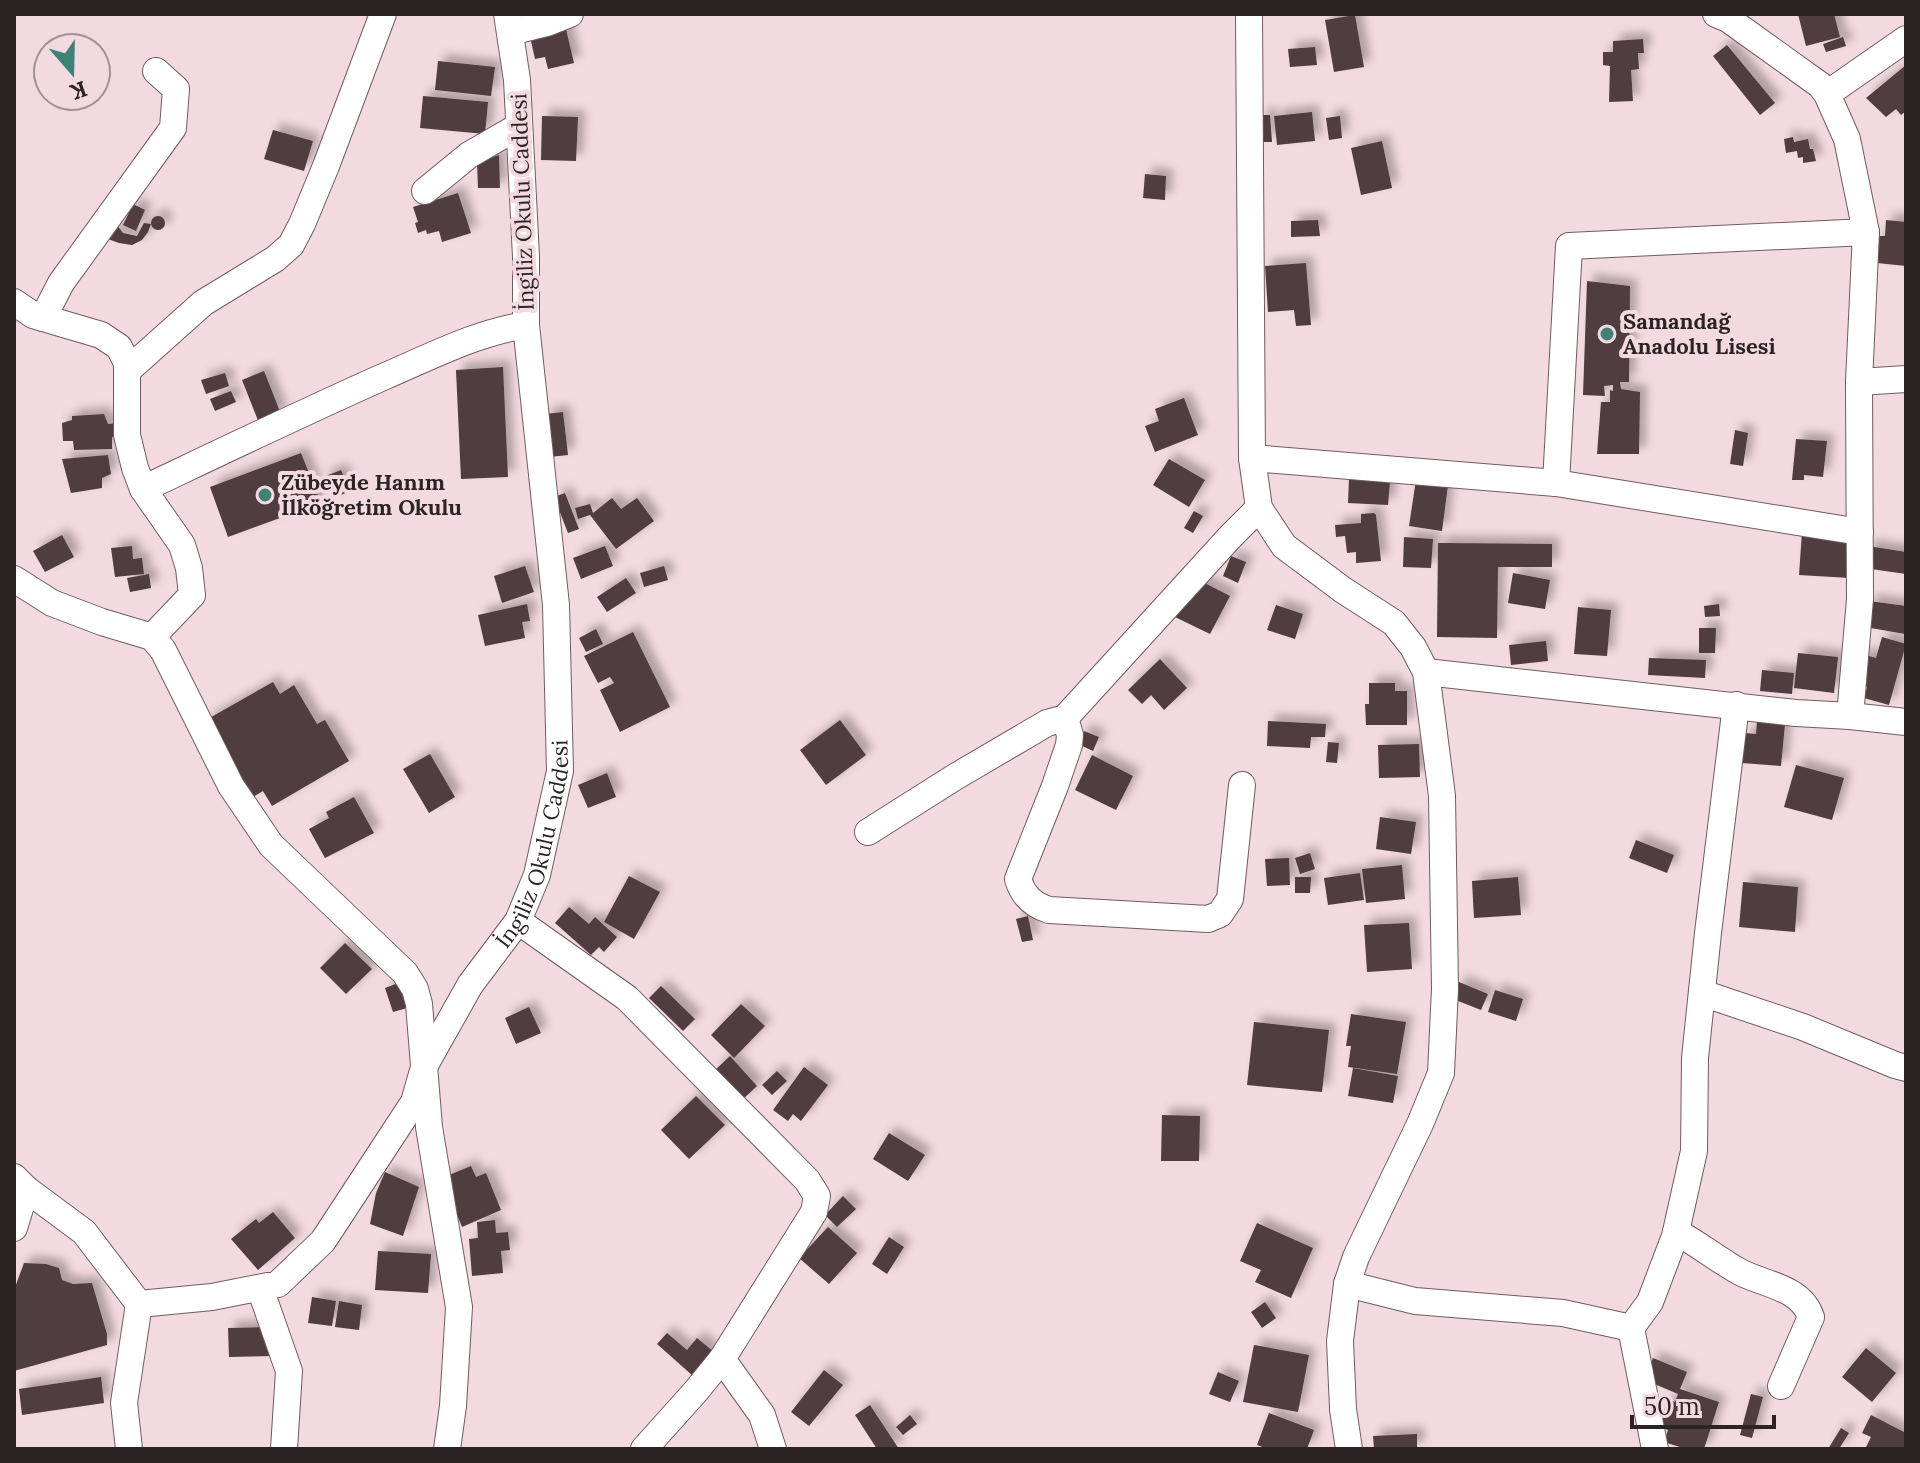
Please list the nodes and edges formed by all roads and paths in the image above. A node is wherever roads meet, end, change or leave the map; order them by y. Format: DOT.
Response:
graph roads {
  1 [pos="383,14"];
  2 [pos="570,14"];
  3 [pos="1249,14"];
  4 [pos="1716,14"];
  5 [pos="509,23"];
  6 [pos="1906,39"];
  7 [pos="156,71"];
  8 [pos="1827,94"];
  9 [pos="519,126"];
  10 [pos="425,191"];
  11 [pos="1866,232"];
  12 [pos="14,302"];
  13 [pos="43,318"];
  14 [pos="526,325"];
  15 [pos="127,371"];
  16 [pos="1906,379"];
  17 [pos="1859,382"];
  18 [pos="1252,458"];
  19 [pos="1556,483"];
  20 [pos="143,489"];
  21 [pos="1259,508"];
  22 [pos="1860,532"];
  23 [pos="14,579"];
  24 [pos="152,637"];
  25 [pos="1426,672"];
  26 [pos="1736,705"];
  27 [pos="1850,716"];
  28 [pos="1065,718"];
  29 [pos="1906,722"];
  30 [pos="1242,785"];
  31 [pos="868,832"];
  32 [pos="518,921"];
  33 [pos="1702,993"];
  34 [pos="424,1067"];
  35 [pos="1906,1068"];
  36 [pos="20,1183"];
  37 [pos="14,1228"];
  38 [pos="1676,1232"];
  39 [pos="1347,1284"];
  40 [pos="260,1288"];
  41 [pos="139,1304"];
  42 [pos="1631,1328"];
  43 [pos="722,1359"];
  44 [pos="1781,1386"];
  45 [pos="129,1449"];
  46 [pos="284,1449"];
  47 [pos="447,1449"];
  48 [pos="644,1449"];
  49 [pos="773,1449"];
  50 [pos="1349,1449"];
  51 [pos="1655,1449"];
  1 -- 15 [label="street"];
  2 -- 5 [label="street"];
  3 -- 18 [label="street"];
  4 -- 8 [label="street"];
  5 -- 9 [label="street, İngiliz Okulu Caddesi"];
  6 -- 8 [label="street"];
  7 -- 13 [label="street"];
  8 -- 11 [label="street"];
  9 -- 10 [label="street"];
  9 -- 14 [label="street, İngiliz Okulu Caddesi"];
  11 -- 17 [label="street"];
  11 -- 19 [label="street"];
  12 -- 13 [label="street"];
  13 -- 15 [label="street"];
  14 -- 20 [label="street"];
  14 -- 32 [label="street, İngiliz Okulu Caddesi"];
  15 -- 20 [label="street"];
  16 -- 17 [label="street"];
  17 -- 22 [label="street"];
  18 -- 19 [label="street"];
  18 -- 21 [label="street"];
  19 -- 22 [label="street"];
  20 -- 24 [label="street"];
  21 -- 25 [label="street"];
  21 -- 28 [label="street"];
  22 -- 27 [label="street"];
  23 -- 24 [label="street"];
  24 -- 34 [label="street"];
  25 -- 26 [label="street"];
  25 -- 39 [label="street"];
  26 -- 27 [label="street"];
  26 -- 33 [label="street"];
  27 -- 29 [label="street"];
  28 -- 30 [label="street"];
  28 -- 31 [label="street"];
  32 -- 34 [label="street, İngiliz Okulu Caddesi"];
  32 -- 43 [label="street"];
  33 -- 35 [label="street"];
  33 -- 38 [label="street"];
  34 -- 40 [label="street, İngiliz Okulu Caddesi"];
  34 -- 47 [label="street"];
  36 -- 37 [label="street"];
  36 -- 41 [label="street"];
  38 -- 42 [label="street"];
  38 -- 44 [label="street"];
  39 -- 42 [label="street"];
  39 -- 50 [label="street"];
  40 -- 41 [label="street, İngiliz Okulu Caddesi"];
  40 -- 46 [label="street"];
  41 -- 45 [label="street"];
  42 -- 51 [label="street"];
  43 -- 48 [label="street"];
  43 -- 49 [label="street"];
}
